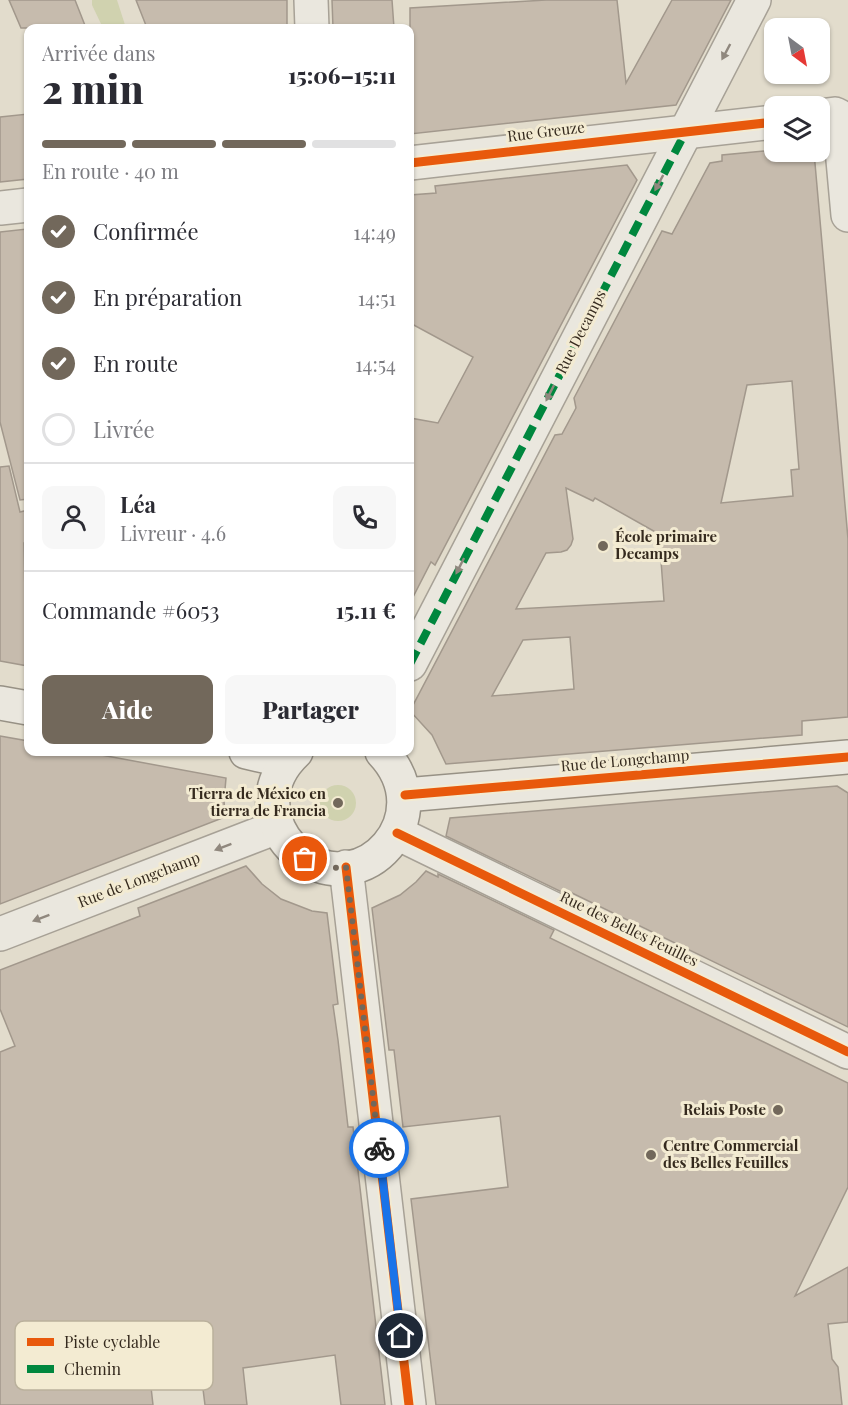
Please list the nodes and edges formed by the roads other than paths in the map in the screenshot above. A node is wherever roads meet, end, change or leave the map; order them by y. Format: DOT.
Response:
graph roads {
  1 [pos="311,0"];
  2 [pos="753,0"];
  3 [pos="312,24"];
  4 [pos="830,115"];
  5 [pos="764,123"];
  6 [pos="686,131"];
  7 [pos="414,163"];
  8 [pos="24,205"];
  9 [pos="0,208"];
  10 [pos="848,215"];
  11 [pos="414,656"];
  12 [pos="0,703"];
  13 [pos="24,707"];
  14 [pos="291,756"];
  15 [pos="386,756"];
  16 [pos="848,756"];
  17 [pos="405,795"];
  18 [pos="277,827"];
  19 [pos="397,833"];
  20 [pos="346,867"];
  21 [pos="0,934"];
  22 [pos="848,1052"];
  23 [pos="409,1405"];
  1 -- 3 [label="street"];
  2 -- 6 [label="street, Rue Decamps, one-way"];
  4 -- 10 [label="street"];
  5 -- 6 [label="street, Rue Greuze"];
  6 -- 7 [label="street, Rue Greuze"];
  6 -- 11 [label="street, Rue Decamps, one-way"];
  8 -- 9 [label="street"];
  12 -- 13 [label="street"];
  14 -- 18 [label="street"];
  15 -- 17 [label="street"];
  16 -- 17 [label="street, Rue de Longchamp"];
  17 -- 19 [label="street"];
  18 -- 20 [label="street"];
  18 -- 21 [label="street, Rue de Longchamp, one-way"];
  19 -- 20 [label="street"];
  19 -- 22 [label="street, Rue des Belles Feuilles"];
  20 -- 23 [label="street"];
}
